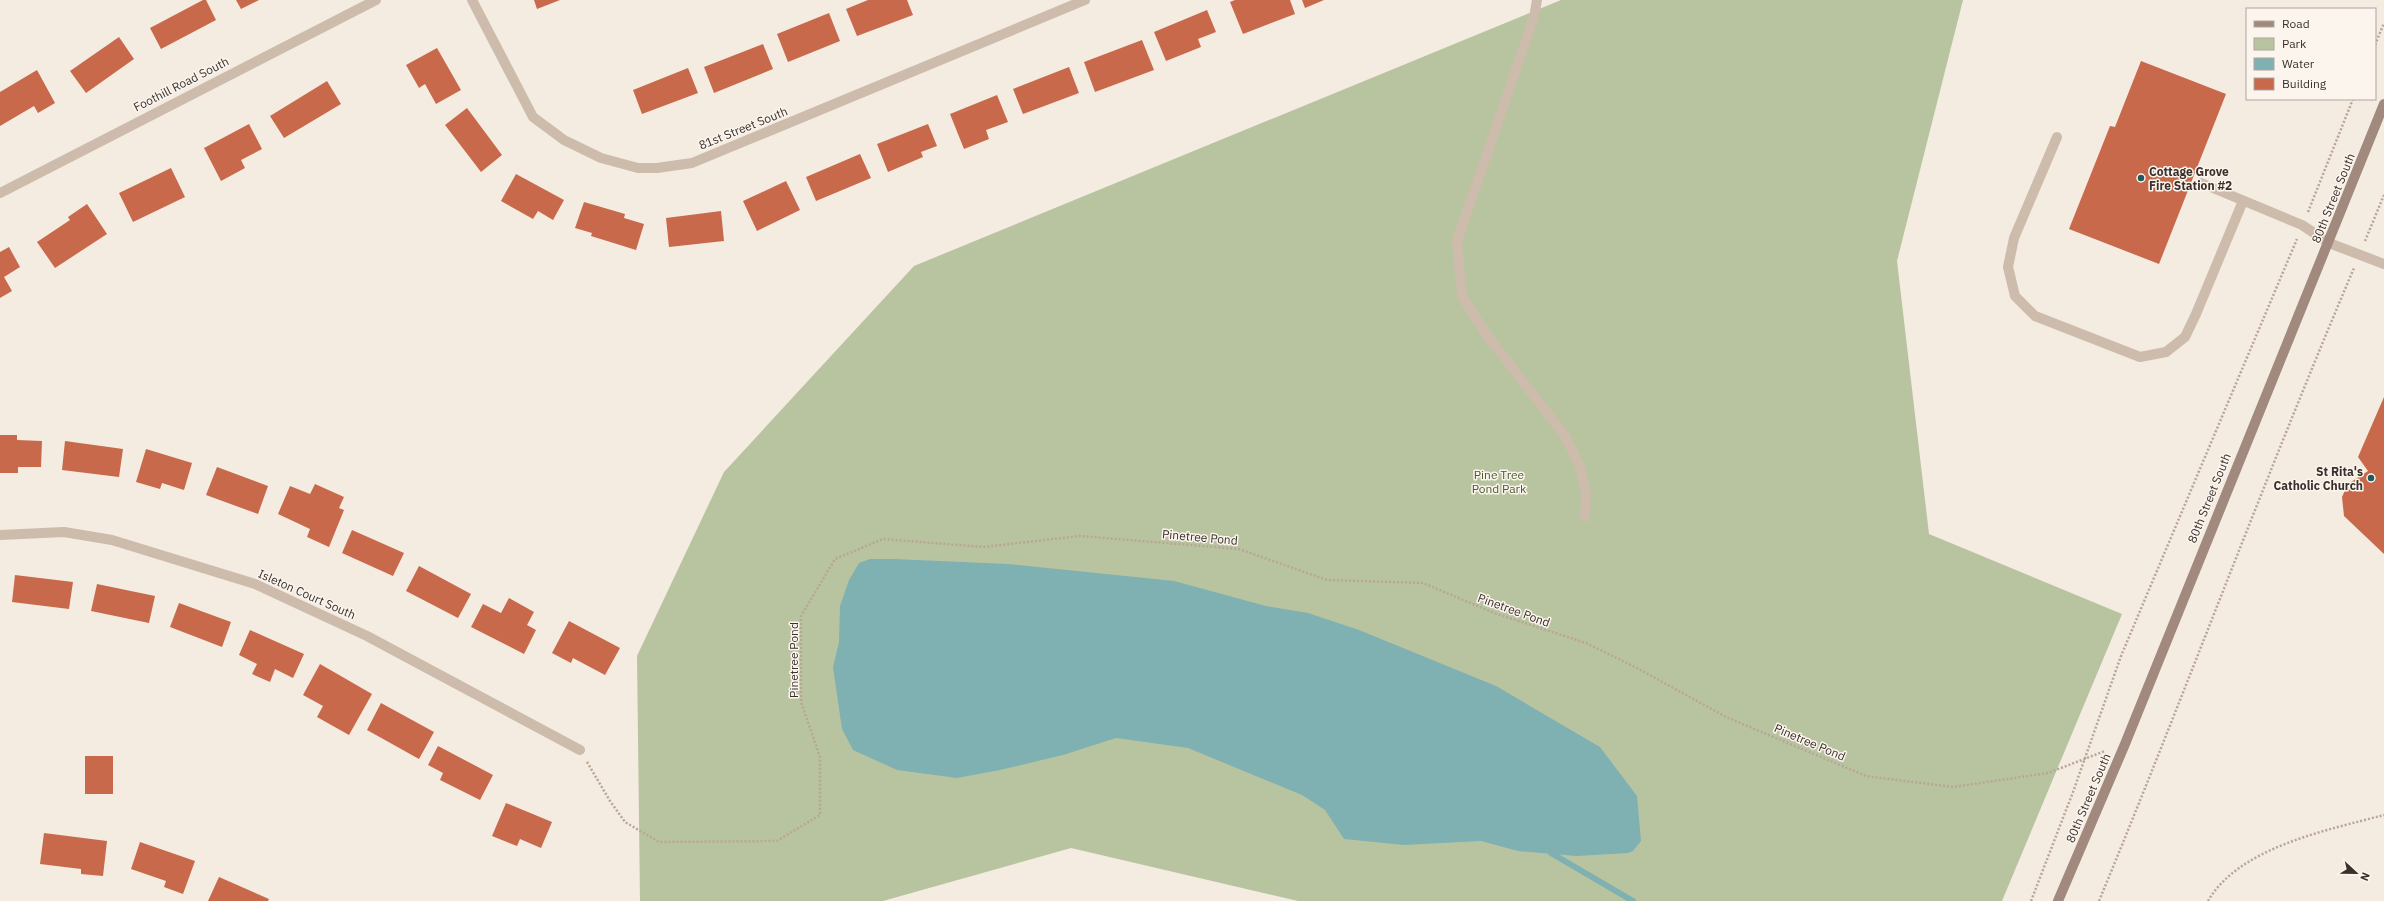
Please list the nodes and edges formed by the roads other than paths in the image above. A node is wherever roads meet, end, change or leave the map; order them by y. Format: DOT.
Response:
graph roads {
  1 [pos="376,0"];
  2 [pos="472,0"];
  3 [pos="1086,0"];
  4 [pos="1537,0"];
  5 [pos="2384,104"];
  6 [pos="2057,137"];
  7 [pos="2201,183"];
  8 [pos="0,193"];
  9 [pos="2243,200"];
  10 [pos="2329,243"];
  11 [pos="2384,264"];
  12 [pos="1585,517"];
  13 [pos="0,534"];
  14 [pos="580,750"];
  15 [pos="2058,901"];
  1 -- 8 [label="street, Foothill Road South"];
  2 -- 3 [label="street, 81st Street South"];
  4 -- 12 [label="street"];
  5 -- 10 [label="main road, 80th Street South"];
  6 -- 9 [label="street"];
  7 -- 9 [label="street"];
  9 -- 10 [label="street"];
  10 -- 11 [label="street"];
  10 -- 15 [label="main road, 80th Street South"];
  13 -- 14 [label="street, Isleton Court South"];
}
